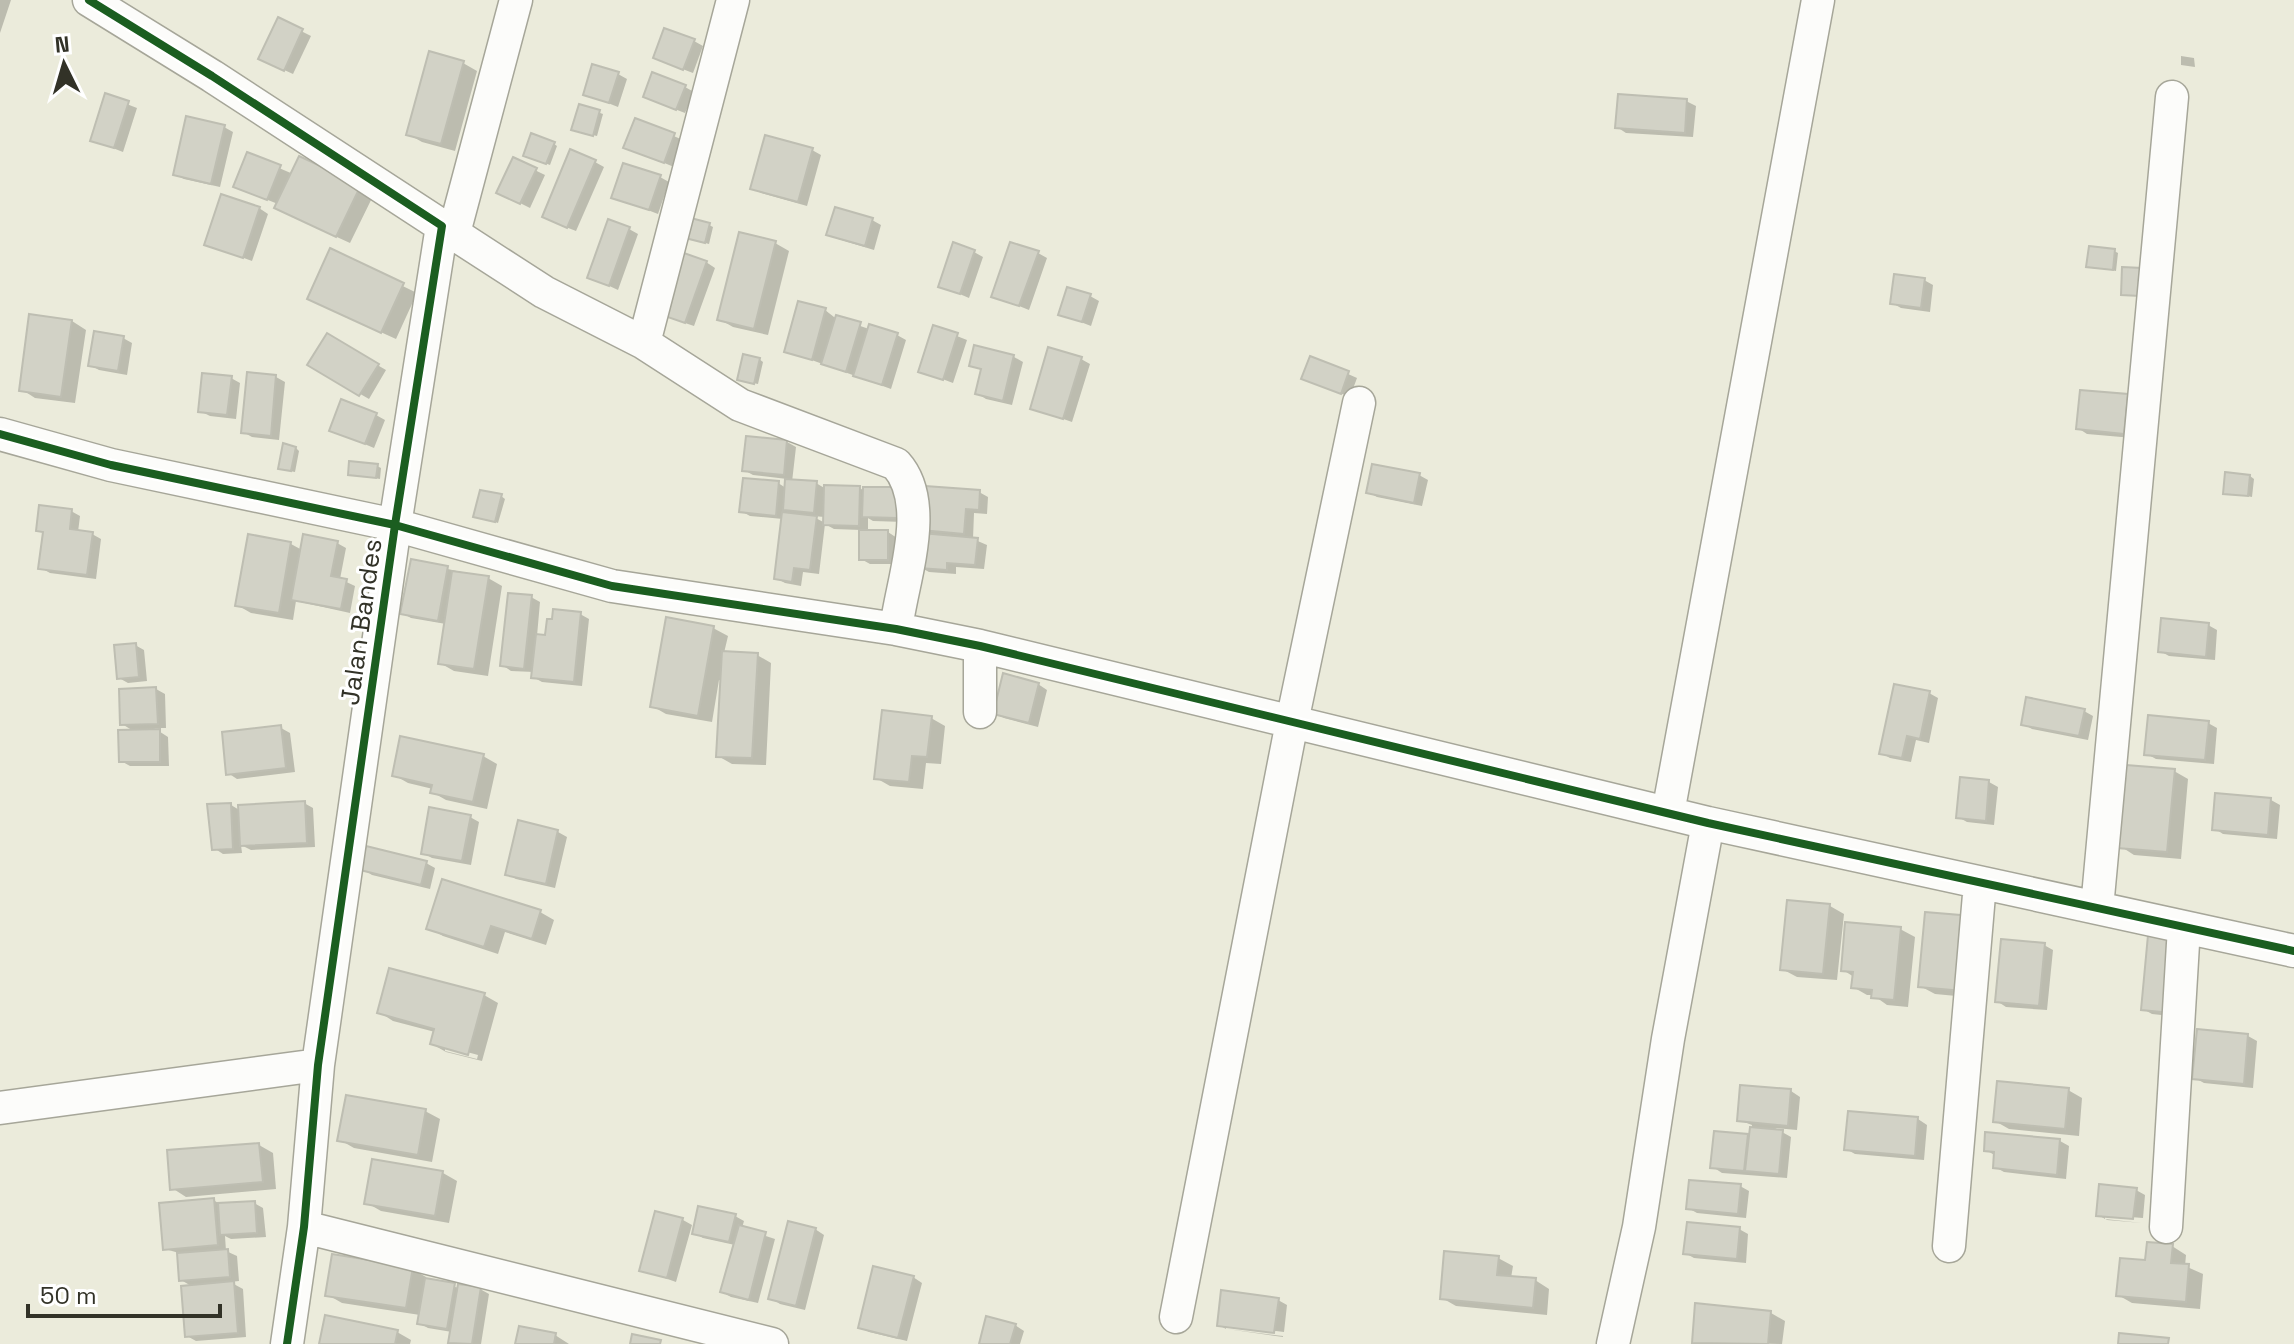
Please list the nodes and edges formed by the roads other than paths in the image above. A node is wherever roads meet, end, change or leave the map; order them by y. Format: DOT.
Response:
graph roads {
  1 [pos="516,0"];
  2 [pos="733,0"];
  3 [pos="1818,0"];
  4 [pos="95,1"];
  5 [pos="2172,97"];
  6 [pos="448,230"];
  7 [pos="644,343"];
  8 [pos="1359,403"];
  9 [pos="0,434"];
  10 [pos="395,525"];
  11 [pos="896,629"];
  12 [pos="980,646"];
  13 [pos="980,712"];
  14 [pos="1292,722"];
  15 [pos="1668,813"];
  16 [pos="1708,823"];
  17 [pos="1980,883"];
  18 [pos="2097,908"];
  19 [pos="2184,927"];
  20 [pos="2294,951"];
  21 [pos="318,1065"];
  22 [pos="0,1108"];
  23 [pos="304,1227"];
  24 [pos="2166,1227"];
  25 [pos="1949,1246"];
  26 [pos="1176,1317"];
  27 [pos="287,1344"];
  28 [pos="772,1344"];
  29 [pos="1613,1344"];
  1 -- 6 [label="street, Jalan Bandes"];
  2 -- 7 [label="street"];
  3 -- 15 [label="street"];
  4 -- 6 [label="street"];
  5 -- 18 [label="street"];
  6 -- 7 [label="street"];
  6 -- 10 [label="street, Jalan Bandes"];
  7 -- 11 [label="street"];
  8 -- 14 [label="street"];
  9 -- 10 [label="street"];
  10 -- 11 [label="street"];
  10 -- 21 [label="street, Jalan Bandes"];
  11 -- 12 [label="street"];
  12 -- 13 [label="street"];
  12 -- 14 [label="street"];
  14 -- 15 [label="street"];
  14 -- 26 [label="street"];
  15 -- 16 [label="street"];
  16 -- 17 [label="street"];
  16 -- 29 [label="street"];
  17 -- 18 [label="street"];
  17 -- 25 [label="street"];
  18 -- 19 [label="street"];
  19 -- 20 [label="street"];
  19 -- 24 [label="street"];
  21 -- 22 [label="street"];
  21 -- 23 [label="street, Jalan Bandes"];
  23 -- 27 [label="street, Jalan Bandes"];
  23 -- 28 [label="street"];
}
